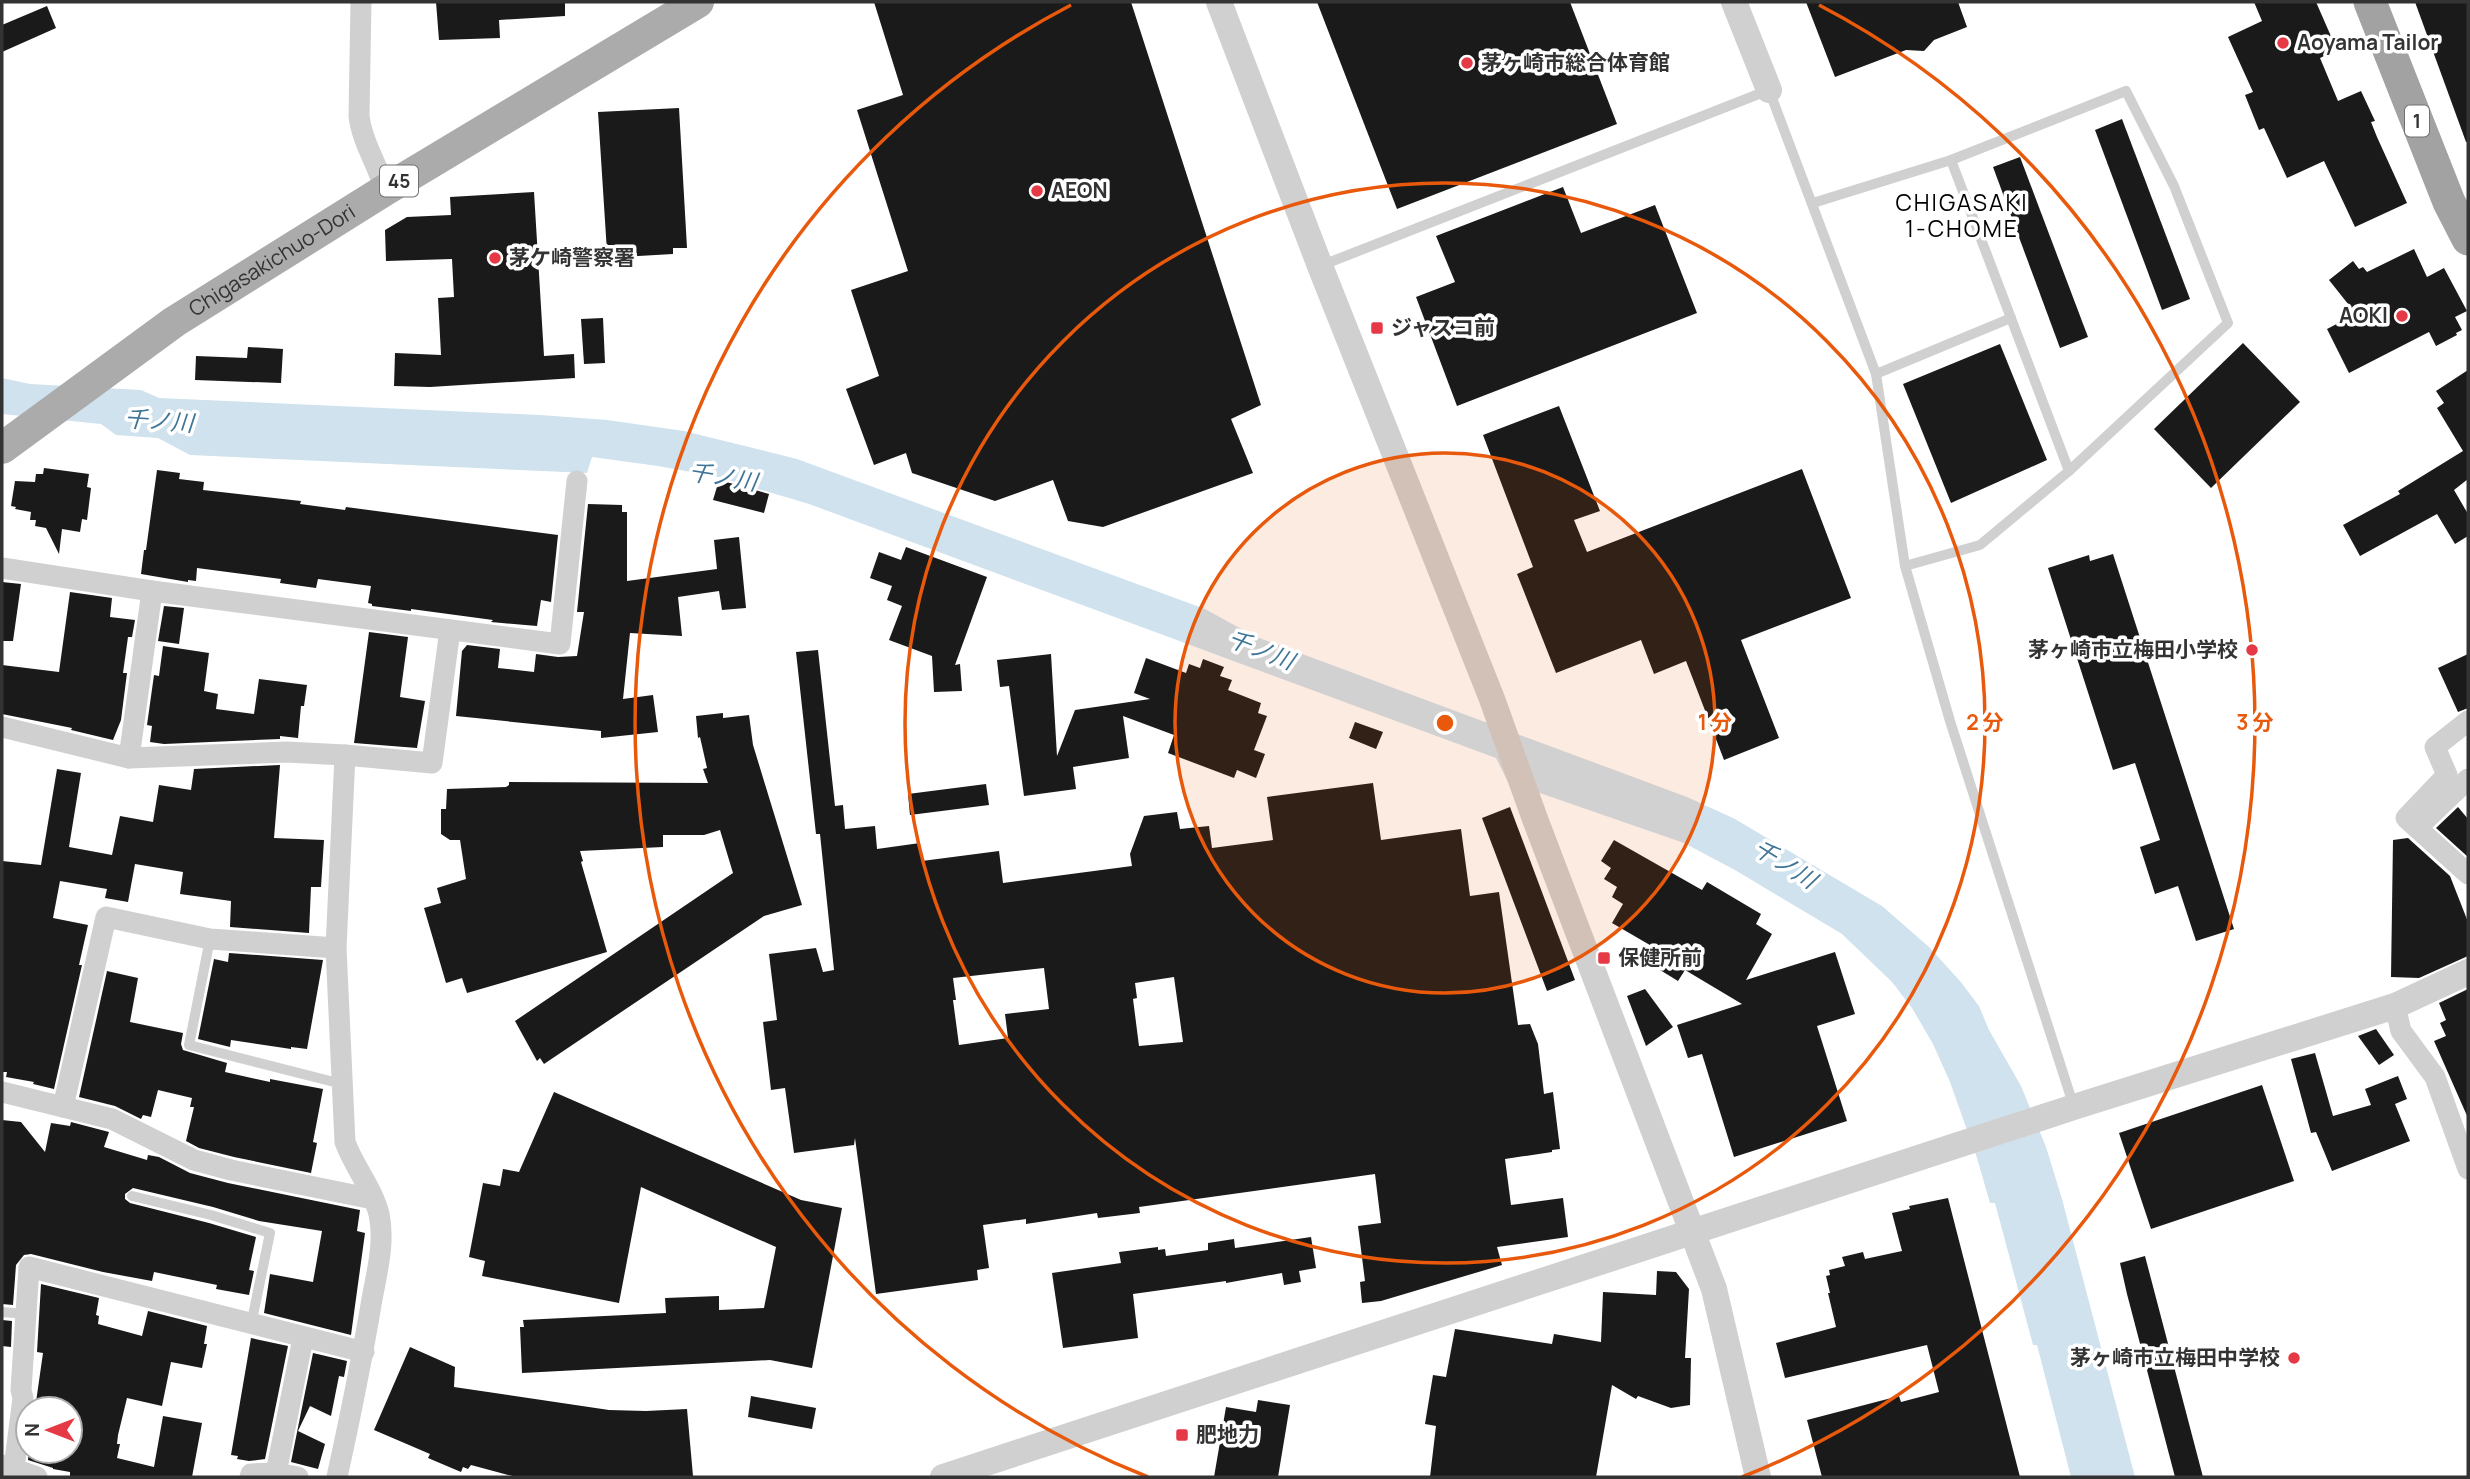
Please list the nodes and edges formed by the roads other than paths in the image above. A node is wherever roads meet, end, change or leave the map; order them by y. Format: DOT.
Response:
graph roads {
  1 [pos="360,2"];
  2 [pos="698,2"];
  3 [pos="1219,2"];
  4 [pos="1734,2"];
  5 [pos="2370,2"];
  6 [pos="1769,90"];
  7 [pos="1951,160"];
  8 [pos="385,190"];
  9 [pos="2459,198"];
  10 [pos="1813,203"];
  11 [pos="2468,239"];
  12 [pos="1320,266"];
  13 [pos="2011,318"];
  14 [pos="1877,374"];
  15 [pos="3,448"];
  16 [pos="2069,471"];
  17 [pos="578,481"];
  18 [pos="1905,566"];
  19 [pos="2,568"];
  20 [pos="152,591"];
  21 [pos="450,630"];
  22 [pos="2468,721"];
  23 [pos="2,727"];
  24 [pos="345,755"];
  25 [pos="129,758"];
  26 [pos="2468,779"];
  27 [pos="2417,828"];
  28 [pos="2468,874"];
  29 [pos="210,939"];
  30 [pos="336,948"];
  31 [pos="2468,972"];
  32 [pos="2395,1006"];
  33 [pos="342,1084"];
  34 [pos="2,1092"];
  35 [pos="63,1107"];
  36 [pos="2074,1107"];
  37 [pos="2468,1169"];
  38 [pos="132,1196"];
  39 [pos="373,1199"];
  40 [pos="1693,1233"];
  41 [pos="2,1312"];
  42 [pos="26,1314"];
  43 [pos="251,1325"];
  44 [pos="303,1338"];
  45 [pos="363,1352"];
  46 [pos="8,1466"];
  47 [pos="275,1473"];
  48 [pos="37,1477"];
  49 [pos="250,1477"];
  50 [pos="298,1477"];
  51 [pos="337,1477"];
  52 [pos="943,1477"];
  53 [pos="1758,1477"];
  1 -- 8 [label="street"];
  2 -- 8 [label="main road, Chigasakichuo-Dori / 45"];
  3 -- 12 [label="street"];
  4 -- 6 [label="street"];
  5 -- 9 [label="highway, 1"];
  6 -- 10 [label="lane"];
  6 -- 12 [label="lane"];
  7 -- 10 [label="lane"];
  7 -- 13 [label="lane"];
  7 -- 16 [label="lane"];
  8 -- 15 [label="main road, Chigasakichuo-Dori / 45"];
  9 -- 11 [label="highway, 1"];
  10 -- 14 [label="lane"];
  12 -- 40 [label="street"];
  13 -- 14 [label="lane"];
  13 -- 16 [label="lane"];
  14 -- 18 [label="lane"];
  16 -- 18 [label="lane"];
  17 -- 21 [label="street"];
  18 -- 36 [label="lane"];
  19 -- 20 [label="street"];
  20 -- 21 [label="street"];
  20 -- 25 [label="street"];
  21 -- 24 [label="street"];
  22 -- 27 [label="street"];
  23 -- 25 [label="street"];
  24 -- 25 [label="street"];
  24 -- 30 [label="street"];
  26 -- 27 [label="street"];
  27 -- 28 [label="street"];
  29 -- 30 [label="street"];
  29 -- 33 [label="lane"];
  29 -- 35 [label="street"];
  30 -- 33 [label="street"];
  31 -- 32 [label="street"];
  32 -- 36 [label="street"];
  32 -- 37 [label="street"];
  33 -- 39 [label="street"];
  34 -- 35 [label="street"];
  35 -- 39 [label="street"];
  36 -- 40 [label="street"];
  38 -- 43 [label="lane"];
  39 -- 45 [label="street"];
  40 -- 52 [label="street"];
  40 -- 53 [label="street"];
  41 -- 42 [label="lane"];
  42 -- 43 [label="street"];
  42 -- 46 [label="street"];
  43 -- 44 [label="street"];
  44 -- 45 [label="street"];
  44 -- 47 [label="street"];
  45 -- 51 [label="street"];
  46 -- 48 [label="street"];
  47 -- 49 [label="street"];
  47 -- 50 [label="street"];
}
